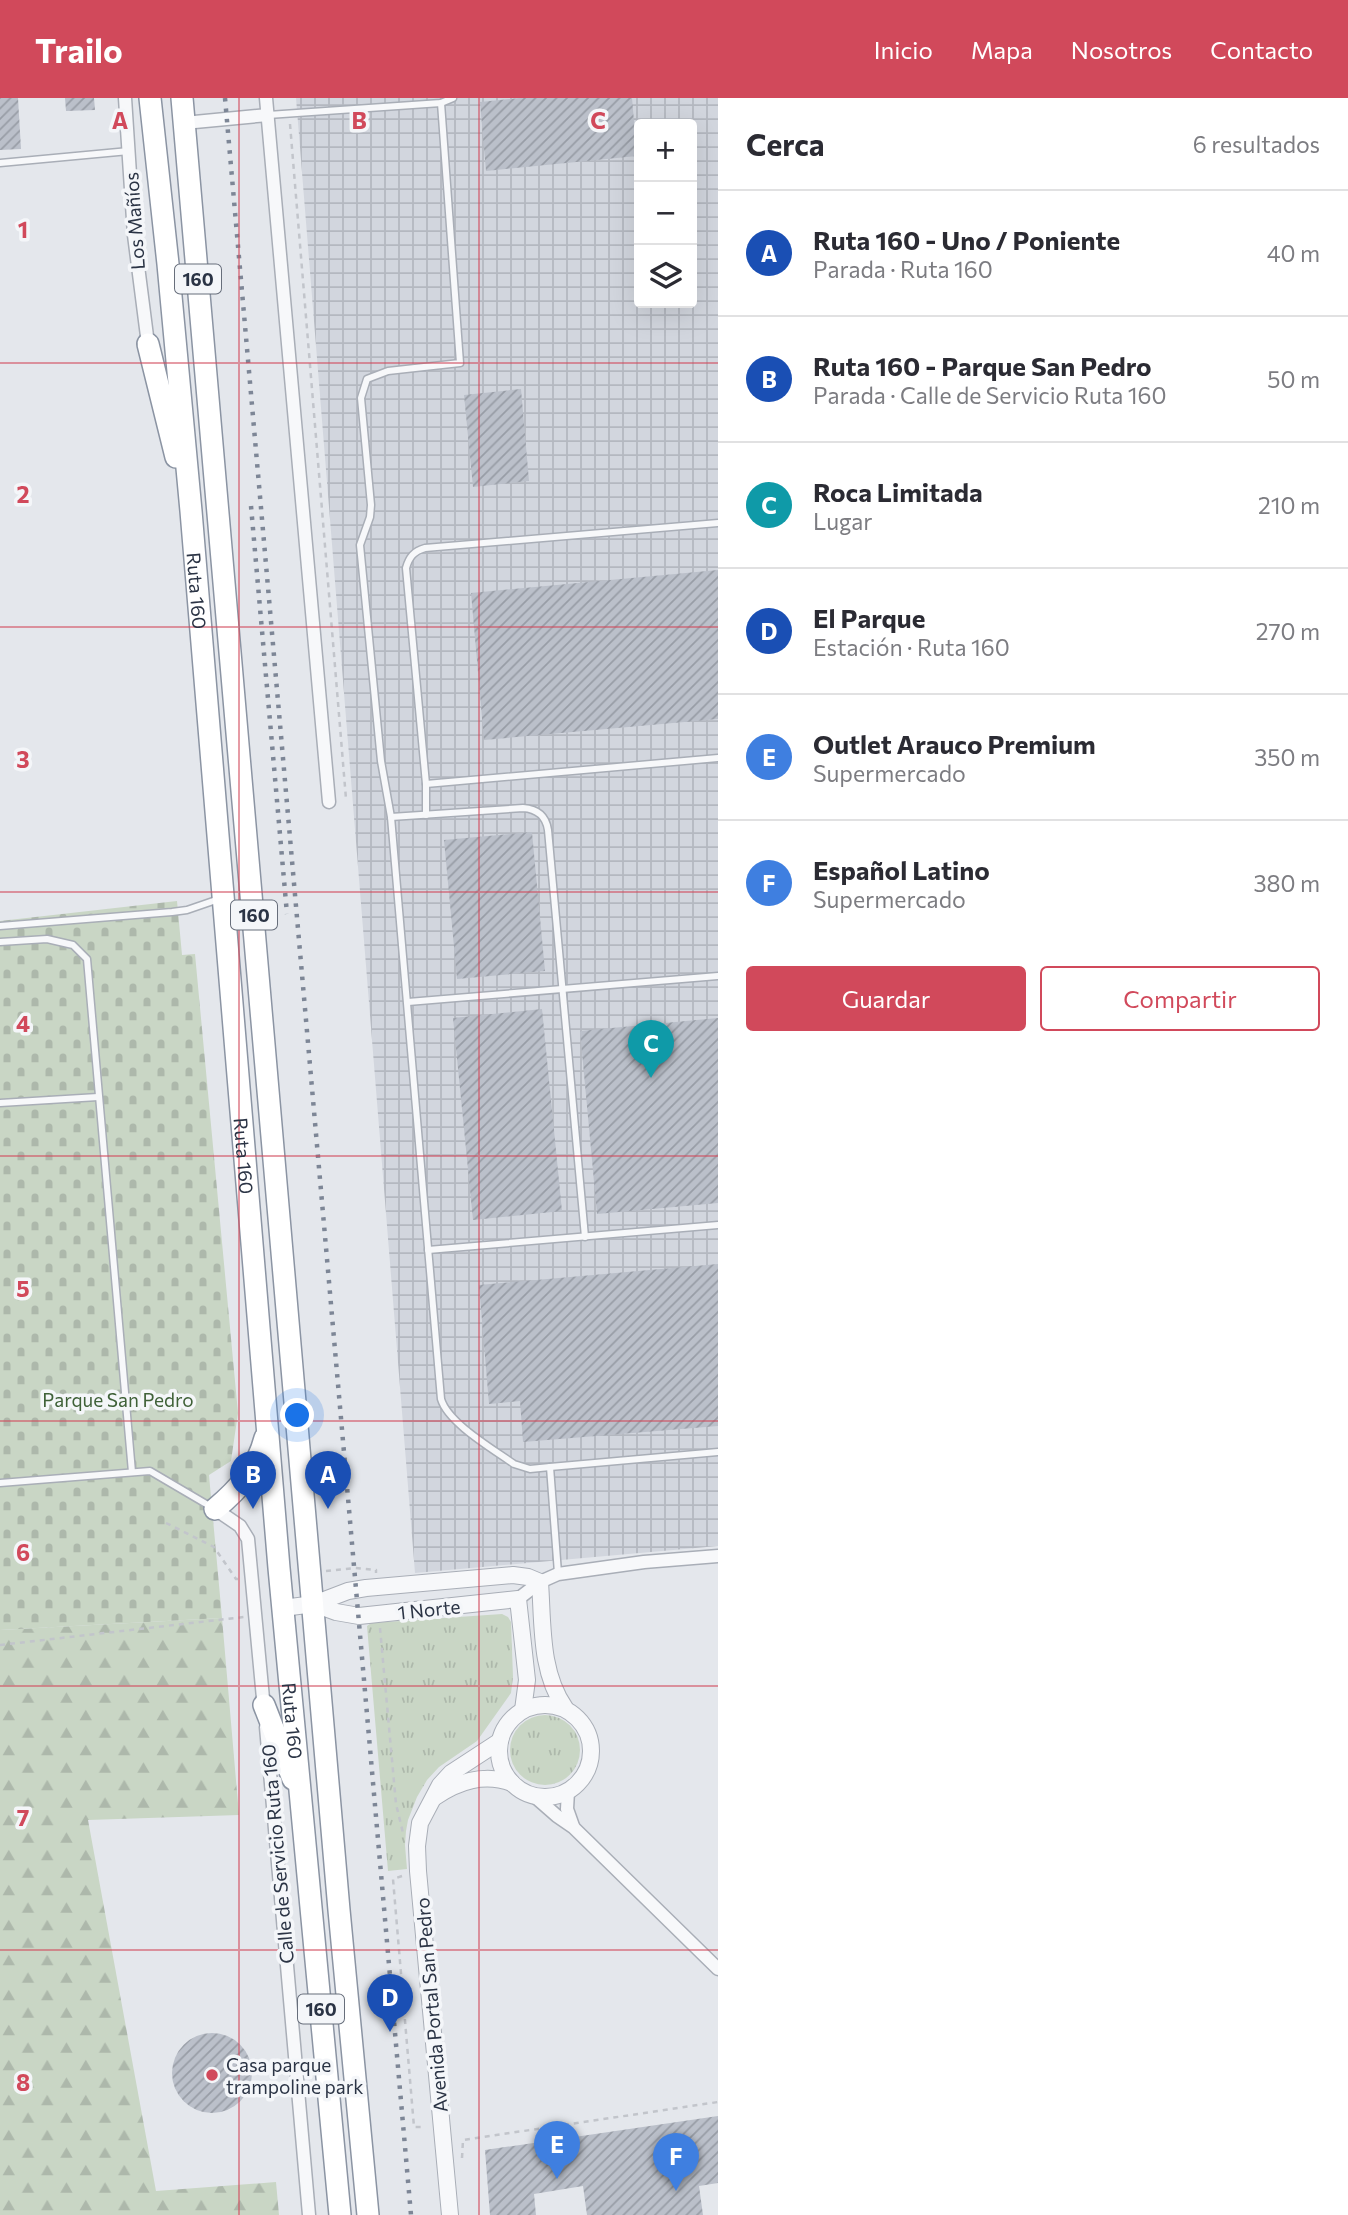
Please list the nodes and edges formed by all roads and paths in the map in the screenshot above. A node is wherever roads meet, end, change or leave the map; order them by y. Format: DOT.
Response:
graph roads {
  1 [pos="125,98"];
  2 [pos="150,98"];
  3 [pos="158,98"];
  4 [pos="182,98"];
  5 [pos="266,98"];
  6 [pos="453,98"];
  7 [pos="441,103"];
  8 [pos="289,114"];
  9 [pos="268,115"];
  10 [pos="184,123"];
  11 [pos="130,151"];
  12 [pos="0,163"];
  13 [pos="158,168"];
  14 [pos="148,344"];
  15 [pos="191,511"];
  16 [pos="718,523"];
  17 [pos="718,758"];
  18 [pos="426,784"];
  19 [pos="346,799"];
  20 [pos="329,802"];
  21 [pos="426,815"];
  22 [pos="391,817"];
  23 [pos="224,898"];
  24 [pos="0,926"];
  25 [pos="0,942"];
  26 [pos="718,976"];
  27 [pos="563,989"];
  28 [pos="408,1002"];
  29 [pos="98,1097"];
  30 [pos="0,1103"];
  31 [pos="718,1226"];
  32 [pos="585,1237"];
  33 [pos="428,1250"];
  34 [pos="267,1429"];
  35 [pos="718,1452"];
  36 [pos="550,1467"];
  37 [pos="132,1472"];
  38 [pos="0,1482"];
  39 [pos="215,1509"];
  40 [pos="166,1523"];
  41 [pos="718,1556"];
  42 [pos="311,1573"];
  43 [pos="558,1574"];
  44 [pos="252,1578"];
  45 [pos="540,1582"];
  46 [pos="377,1587"];
  47 [pos="519,1599"];
  48 [pos="314,1604"];
  49 [pos="283,1608"];
  50 [pos="379,1614"];
  51 [pos="255,1617"];
  52 [pos="0,1645"];
  53 [pos="264,1706"];
  54 [pos="565,1708"];
  55 [pos="523,1710"];
  56 [pos="500,1741"];
  57 [pos="512,1783"];
  58 [pos="568,1791"];
  59 [pos="533,1796"];
  60 [pos="433,1798"];
  61 [pos="302,1804"];
  62 [pos="573,1826"];
  63 [pos="418,1864"];
  64 [pos="718,1969"];
  65 [pos="718,2102"];
  66 [pos="430,2127"];
  67 [pos="461,2161"];
  68 [pos="309,2215"];
  69 [pos="340,2215"];
  70 [pos="368,2215"];
  71 [pos="450,2215"];
  1 -- 11 [label="street, Los Mañíos"];
  2 -- 13 [label="highway, Ruta 160 / 160"];
  3 -- 10 [label="highway"];
  4 -- 10 [label="highway, Ruta 160 / 160"];
  5 -- 9 [label="street"];
  6 -- 7 [label="lane"];
  7 -- 8 [label="lane"];
  7 -- 22 [label="lane"];
  8 -- 9 [label="lane"];
  8 -- 19 [label="path"];
  9 -- 10 [label="street"];
  9 -- 20 [label="street"];
  10 -- 13 [label="highway"];
  10 -- 42 [label="highway, Ruta 160 / 160"];
  11 -- 12 [label="lane"];
  11 -- 14 [label="street, Los Mañíos"];
  13 -- 15 [label="highway, Ruta 160 / 160"];
  14 -- 15 [label="highway"];
  15 -- 23 [label="highway, Ruta 160 / 160"];
  16 -- 18 [label="lane"];
  17 -- 18 [label="lane"];
  18 -- 21 [label="lane"];
  21 -- 22 [label="lane"];
  21 -- 27 [label="lane"];
  22 -- 28 [label="lane"];
  23 -- 24 [label="lane"];
  23 -- 34 [label="highway, Ruta 160 / 160"];
  25 -- 29 [label="lane"];
  26 -- 27 [label="lane"];
  27 -- 28 [label="lane"];
  27 -- 32 [label="lane"];
  28 -- 33 [label="lane"];
  29 -- 30 [label="lane"];
  29 -- 37 [label="lane"];
  31 -- 32 [label="lane"];
  32 -- 33 [label="lane"];
  33 -- 36 [label="lane"];
  34 -- 39 [label="highway"];
  34 -- 49 [label="highway, Ruta 160 / 160"];
  35 -- 36 [label="lane"];
  36 -- 43 [label="lane"];
  37 -- 38 [label="lane"];
  37 -- 39 [label="lane"];
  39 -- 44 [label="street, Calle de Servicio Ruta 160"];
  40 -- 44 [label="path"];
  41 -- 43 [label="street"];
  42 -- 46 [label="path"];
  42 -- 48 [label="highway, Ruta 160 / 160"];
  43 -- 45 [label="street"];
  44 -- 51 [label="street, Calle de Servicio Ruta 160"];
  45 -- 46 [label="street, 1 Norte"];
  45 -- 47 [label="street"];
  45 -- 54 [label="street"];
  46 -- 48 [label="street, 1 Norte"];
  47 -- 50 [label="street, 1 Norte"];
  47 -- 55 [label="street"];
  48 -- 49 [label="street, 1 Norte"];
  48 -- 50 [label="street, 1 Norte"];
  48 -- 70 [label="highway, Ruta 160 / 160"];
  49 -- 61 [label="highway, Ruta 160 / 160"];
  50 -- 63 [label="path"];
  51 -- 52 [label="path"];
  51 -- 53 [label="street, Calle de Servicio Ruta 160"];
  53 -- 61 [label="highway"];
  53 -- 68 [label="street, Calle de Servicio Ruta 160"];
  54 -- 55 [label="street"];
  54 -- 58 [label="street"];
  55 -- 56 [label="street"];
  56 -- 57 [label="street"];
  56 -- 60 [label="street, Avenida Portal San Pedro"];
  57 -- 59 [label="street"];
  57 -- 60 [label="street"];
  58 -- 59 [label="street"];
  58 -- 62 [label="street"];
  59 -- 62 [label="street"];
  60 -- 63 [label="street, Avenida Portal San Pedro"];
  61 -- 69 [label="highway, Ruta 160 / 160"];
  62 -- 64 [label="street"];
  63 -- 66 [label="path"];
  63 -- 71 [label="street, Avenida Portal San Pedro"];
  65 -- 67 [label="path"];
}
